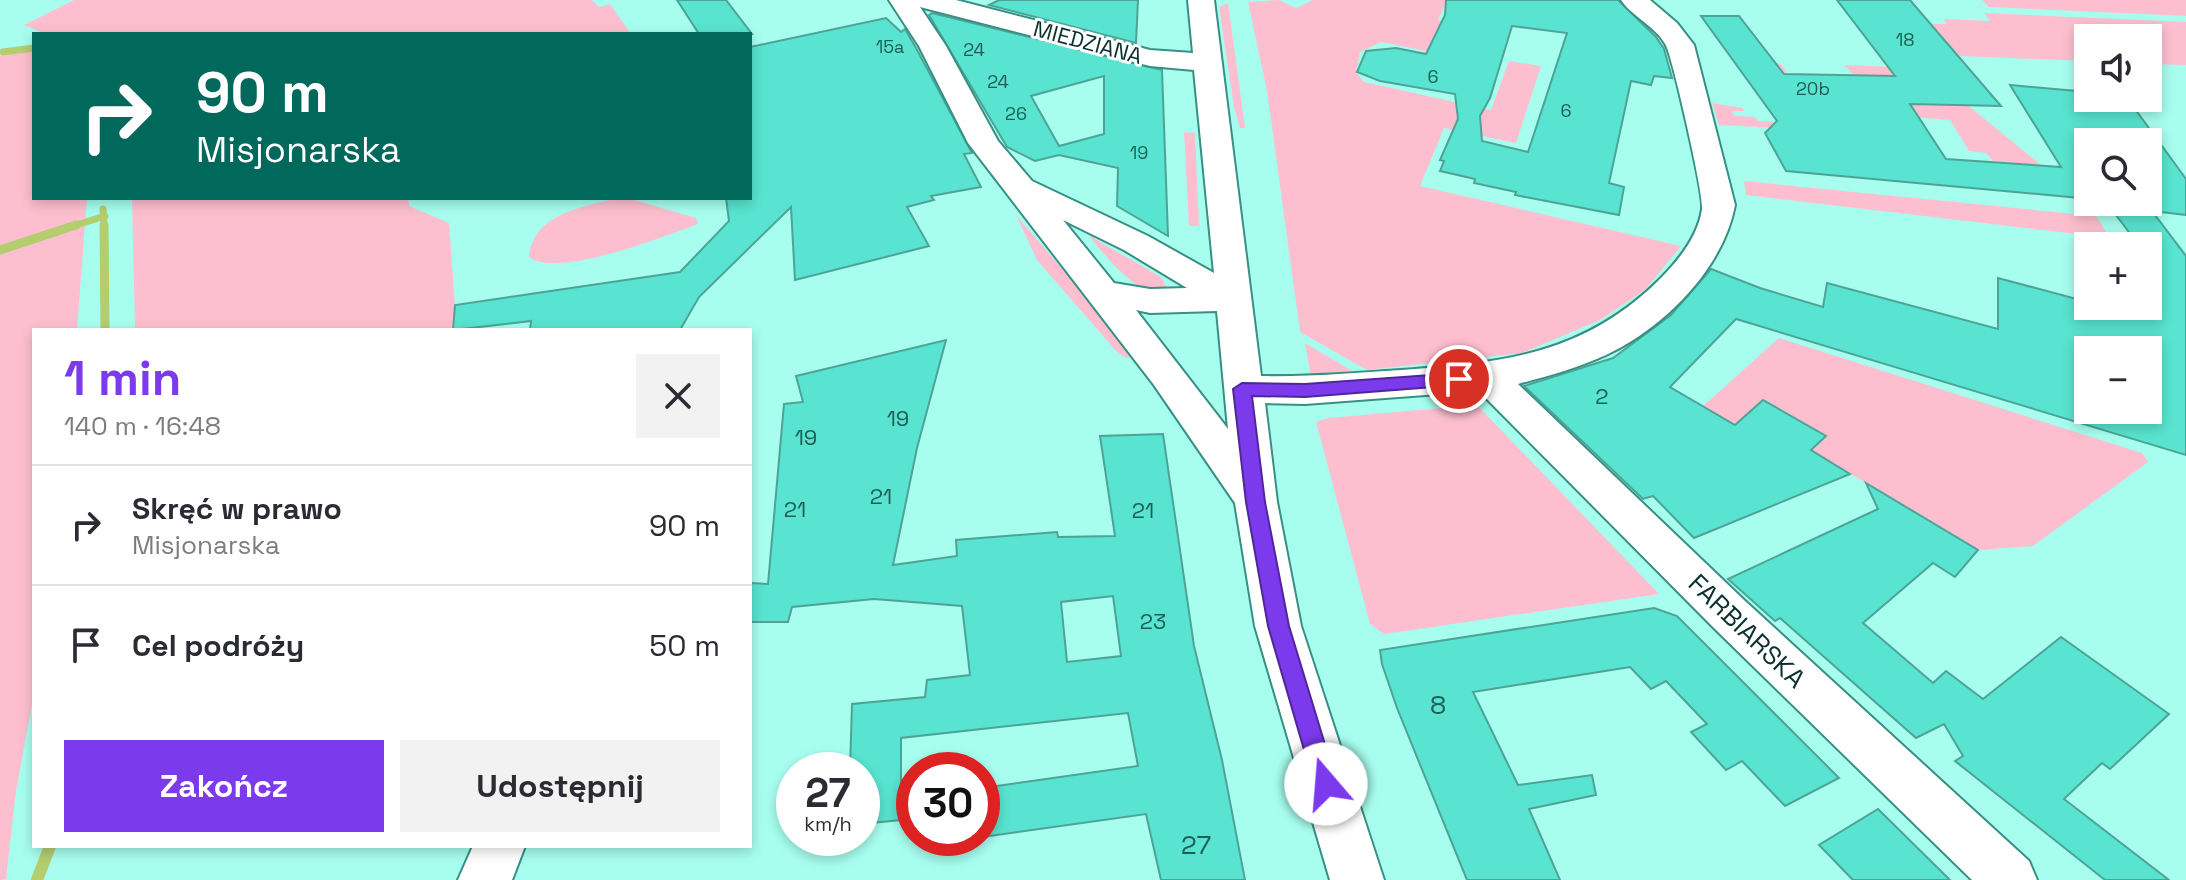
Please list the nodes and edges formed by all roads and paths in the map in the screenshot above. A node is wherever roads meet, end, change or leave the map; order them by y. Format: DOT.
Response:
graph roads {
  1 [pos="1201,0"];
  2 [pos="1634,0"];
  3 [pos="914,1"];
  4 [pos="1207,62"];
  5 [pos="1018,185"];
  6 [pos="1136,243"];
  7 [pos="1227,247"];
  8 [pos="1102,292"];
  9 [pos="1231,299"];
  10 [pos="1488,377"];
  11 [pos="1242,389"];
  12 [pos="1256,502"];
  13 [pos="498,848"];
  14 [pos="485,880"];
  15 [pos="1357,880"];
  16 [pos="2010,880"];
  1 -- 4 [label="street"];
  2 -- 10 [label="street"];
  3 -- 4 [label="street, MIEDZIANA"];
  3 -- 5 [label="street"];
  4 -- 7 [label="street"];
  5 -- 6 [label="street"];
  5 -- 8 [label="street"];
  6 -- 7 [label="street"];
  6 -- 9 [label="street"];
  7 -- 9 [label="street"];
  8 -- 9 [label="street"];
  8 -- 12 [label="street"];
  9 -- 11 [label="street"];
  10 -- 11 [label="street"];
  10 -- 16 [label="street, FARBIARSKA"];
  11 -- 12 [label="street"];
  12 -- 15 [label="street"];
  13 -- 14 [label="street"];
}
